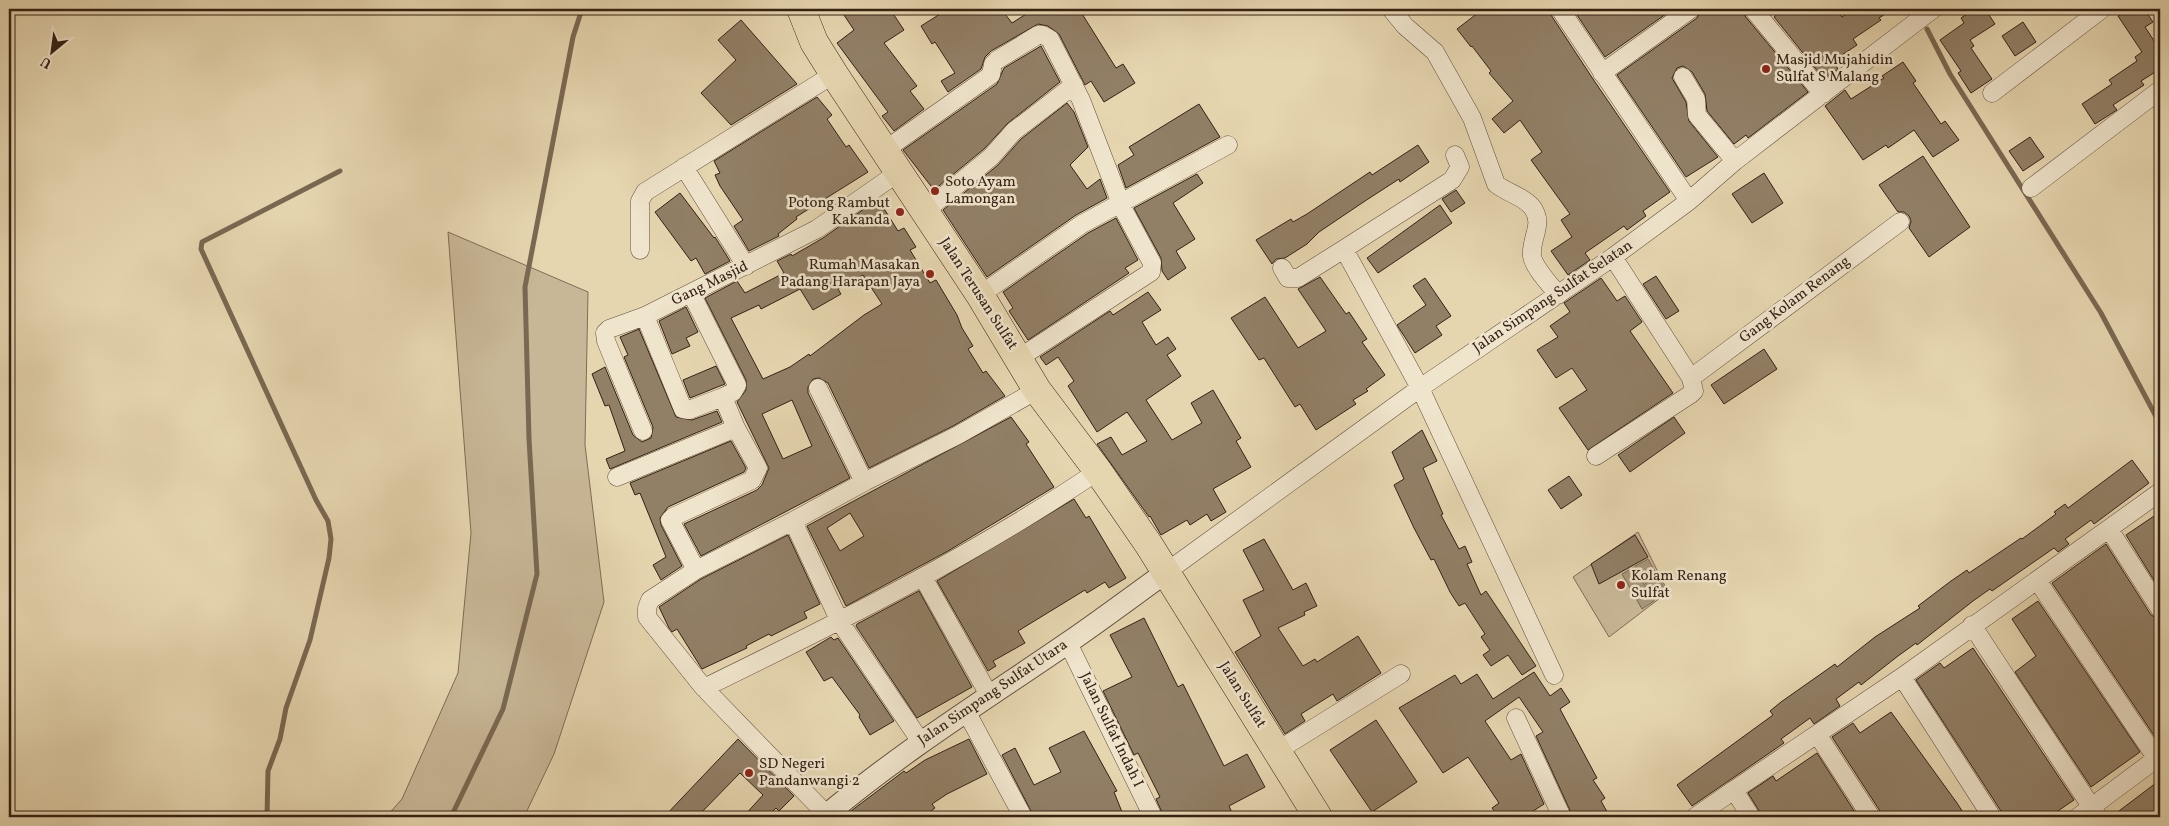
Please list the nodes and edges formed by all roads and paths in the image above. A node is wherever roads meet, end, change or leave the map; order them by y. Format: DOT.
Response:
graph roads {
  1 [pos="801,9"];
  2 [pos="1391,9"];
  3 [pos="1560,9"];
  4 [pos="1691,9"];
  5 [pos="1753,9"];
  6 [pos="2102,9"];
  7 [pos="1928,10"];
  8 [pos="1602,73"];
  9 [pos="834,74"];
  10 [pos="1683,77"];
  11 [pos="1074,85"];
  12 [pos="2160,90"];
  13 [pos="1992,93"];
  14 [pos="1823,94"];
  15 [pos="1228,144"];
  16 [pos="1454,155"];
  17 [pos="892,161"];
  18 [pos="1735,161"];
  19 [pos="684,167"];
  20 [pos="2031,188"];
  21 [pos="1689,201"];
  22 [pos="1121,203"];
  23 [pos="924,212"];
  24 [pos="1900,222"];
  25 [pos="1344,249"];
  26 [pos="640,250"];
  27 [pos="1613,257"];
  28 [pos="746,266"];
  29 [pos="1282,268"];
  30 [pos="691,293"];
  31 [pos="980,295"];
  32 [pos="1558,295"];
  33 [pos="645,316"];
  34 [pos="1019,358"];
  35 [pos="1691,378"];
  36 [pos="818,388"];
  37 [pos="1420,388"];
  38 [pos="1038,390"];
  39 [pos="723,397"];
  40 [pos="736,428"];
  41 [pos="643,431"];
  42 [pos="1596,456"];
  43 [pos="1098,471"];
  44 [pos="617,477"];
  45 [pos="864,482"];
  46 [pos="2160,492"];
  47 [pos="793,521"];
  48 [pos="2109,529"];
  49 [pos="696,570"];
  50 [pos="1165,573"];
  51 [pos="924,578"];
  52 [pos="2037,580"];
  53 [pos="2160,609"];
  54 [pos="840,622"];
  55 [pos="1972,625"];
  56 [pos="1068,642"];
  57 [pos="1401,674"];
  58 [pos="1554,675"];
  59 [pos="1902,678"];
  60 [pos="704,688"];
  61 [pos="989,695"];
  62 [pos="966,711"];
  63 [pos="1516,718"];
  64 [pos="1817,734"];
  65 [pos="921,742"];
  66 [pos="1277,751"];
  67 [pos="2158,758"];
  68 [pos="1734,790"];
  69 [pos="2089,814"];
  70 [pos="826,816"];
  71 [pos="1022,817"];
  72 [pos="1153,817"];
  73 [pos="1318,817"];
  74 [pos="1562,817"];
  75 [pos="1695,817"];
  76 [pos="1751,817"];
  77 [pos="1871,817"];
  78 [pos="1992,817"];
  1 -- 9 [label="main road, Jalan Terusan Sulfat"];
  2 -- 32 [label="street"];
  3 -- 8 [label="street"];
  4 -- 8 [label="street"];
  5 -- 14 [label="street"];
  6 -- 13 [label="street"];
  7 -- 14 [label="street, Jalan Simpang Sulfat Selatan"];
  8 -- 21 [label="street"];
  9 -- 17 [label="main road, Jalan Terusan Sulfat"];
  9 -- 19 [label="street"];
  10 -- 18 [label="street"];
  11 -- 17 [label="street, Gang Masjid"];
  11 -- 22 [label="street, Gang Masjid"];
  11 -- 23 [label="street"];
  12 -- 20 [label="street"];
  14 -- 18 [label="street, Jalan Simpang Sulfat Selatan"];
  15 -- 22 [label="street"];
  16 -- 25 [label="street"];
  17 -- 23 [label="main road, Jalan Terusan Sulfat"];
  17 -- 28 [label="street, Gang Masjid"];
  18 -- 21 [label="street, Jalan Simpang Sulfat Selatan"];
  19 -- 26 [label="street"];
  19 -- 28 [label="street"];
  21 -- 27 [label="street, Jalan Simpang Sulfat Selatan"];
  22 -- 31 [label="street"];
  22 -- 34 [label="street, Gang Masjid"];
  23 -- 31 [label="main road, Jalan Terusan Sulfat"];
  24 -- 35 [label="street, Gang Kolam Renang"];
  25 -- 29 [label="street"];
  25 -- 37 [label="street"];
  27 -- 32 [label="street, Jalan Simpang Sulfat Selatan"];
  27 -- 35 [label="street"];
  28 -- 30 [label="street, Gang Masjid"];
  30 -- 33 [label="street, Gang Masjid"];
  30 -- 39 [label="street"];
  31 -- 34 [label="main road, Jalan Terusan Sulfat"];
  32 -- 37 [label="street, Jalan Simpang Sulfat Selatan"];
  33 -- 39 [label="street"];
  33 -- 41 [label="street, Gang Masjid"];
  34 -- 38 [label="main road, Jalan Terusan Sulfat"];
  35 -- 42 [label="street"];
  36 -- 45 [label="street"];
  37 -- 50 [label="street, Jalan Simpang Sulfat Selatan"];
  37 -- 58 [label="street"];
  38 -- 43 [label="main road, Jalan Terusan Sulfat"];
  38 -- 45 [label="street"];
  39 -- 40 [label="street"];
  40 -- 44 [label="street"];
  40 -- 49 [label="street"];
  43 -- 50 [label="main road, Jalan Terusan Sulfat"];
  43 -- 51 [label="street"];
  45 -- 47 [label="street"];
  46 -- 48 [label="street"];
  47 -- 49 [label="street"];
  47 -- 54 [label="street"];
  48 -- 52 [label="street"];
  48 -- 53 [label="street"];
  49 -- 60 [label="street"];
  50 -- 56 [label="street, Jalan Simpang Sulfat Utara"];
  50 -- 66 [label="main road, Jalan Sulfat"];
  51 -- 54 [label="street"];
  51 -- 61 [label="street"];
  52 -- 55 [label="street"];
  52 -- 67 [label="street"];
  54 -- 60 [label="street"];
  54 -- 65 [label="street"];
  55 -- 59 [label="street"];
  55 -- 69 [label="street"];
  56 -- 61 [label="street, Jalan Simpang Sulfat Utara"];
  56 -- 72 [label="street, Jalan Sulfat Indah I"];
  57 -- 66 [label="street"];
  59 -- 64 [label="street"];
  59 -- 78 [label="street"];
  60 -- 70 [label="street"];
  61 -- 62 [label="street, Jalan Simpang Sulfat Utara"];
  62 -- 65 [label="street, Jalan Simpang Sulfat Utara"];
  62 -- 71 [label="street"];
  63 -- 74 [label="street"];
  64 -- 68 [label="street"];
  64 -- 77 [label="street"];
  65 -- 70 [label="street, Jalan Simpang Sulfat Utara"];
  66 -- 73 [label="main road, Jalan Sulfat"];
  67 -- 69 [label="street"];
  68 -- 75 [label="street"];
  68 -- 76 [label="street"];
}
